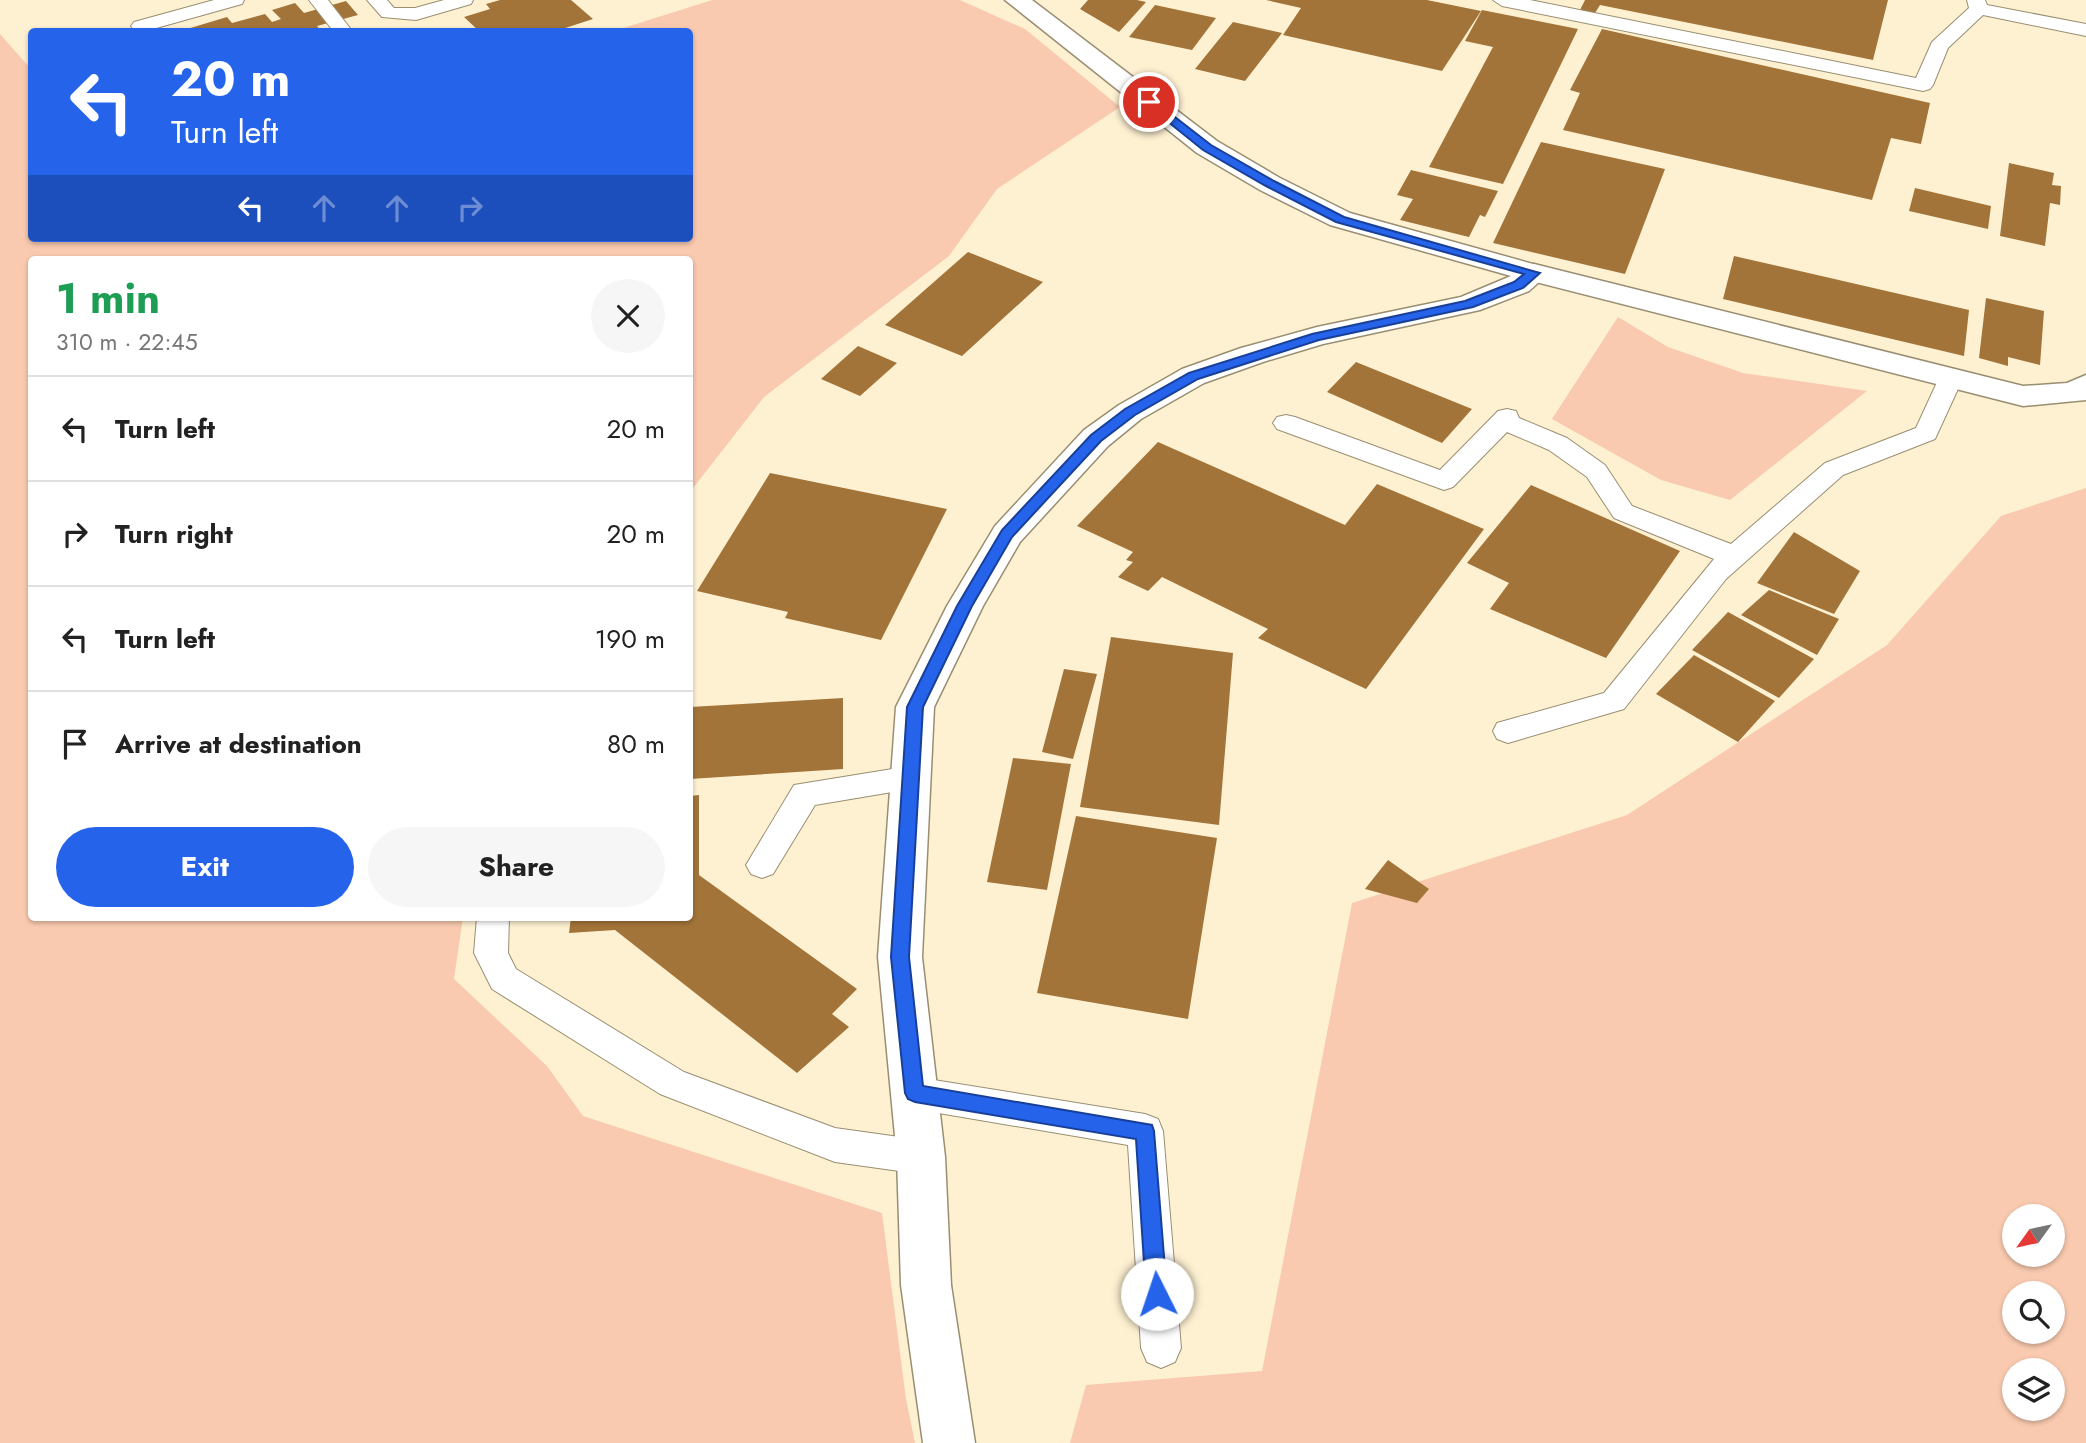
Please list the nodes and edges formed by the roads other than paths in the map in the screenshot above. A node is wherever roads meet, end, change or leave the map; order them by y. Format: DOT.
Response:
graph roads {
  1 [pos="235,0"];
  2 [pos="318,0"];
  3 [pos="376,0"];
  4 [pos="464,0"];
  5 [pos="1017,0"];
  6 [pos="1502,0"];
  7 [pos="1978,5"];
  8 [pos="416,14"];
  9 [pos="141,26"];
  10 [pos="341,28"];
  11 [pos="394,28"];
  12 [pos="2086,30"];
  13 [pos="1534,273"];
  14 [pos="1951,378"];
  15 [pos="2086,385"];
  16 [pos="1286,423"];
  17 [pos="1734,555"];
  18 [pos="1508,731"];
  19 [pos="911,778"];
  20 [pos="762,865"];
  21 [pos="493,921"];
  22 [pos="915,1093"];
  23 [pos="921,1157"];
  24 [pos="1161,1348"];
  25 [pos="950,1443"];
  1 -- 9 [label="lane"];
  2 -- 10 [label="lane"];
  3 -- 8 [label="lane"];
  4 -- 8 [label="lane"];
  5 -- 13 [label="street"];
  6 -- 7 [label="lane"];
  7 -- 12 [label="lane"];
  8 -- 11 [label="lane"];
  13 -- 14 [label="street"];
  13 -- 19 [label="street"];
  14 -- 15 [label="street"];
  14 -- 17 [label="lane"];
  16 -- 17 [label="lane"];
  17 -- 18 [label="lane"];
  19 -- 20 [label="lane"];
  19 -- 22 [label="street"];
  21 -- 23 [label="lane"];
  22 -- 23 [label="street"];
  22 -- 24 [label="lane"];
  23 -- 25 [label="street"];
}
